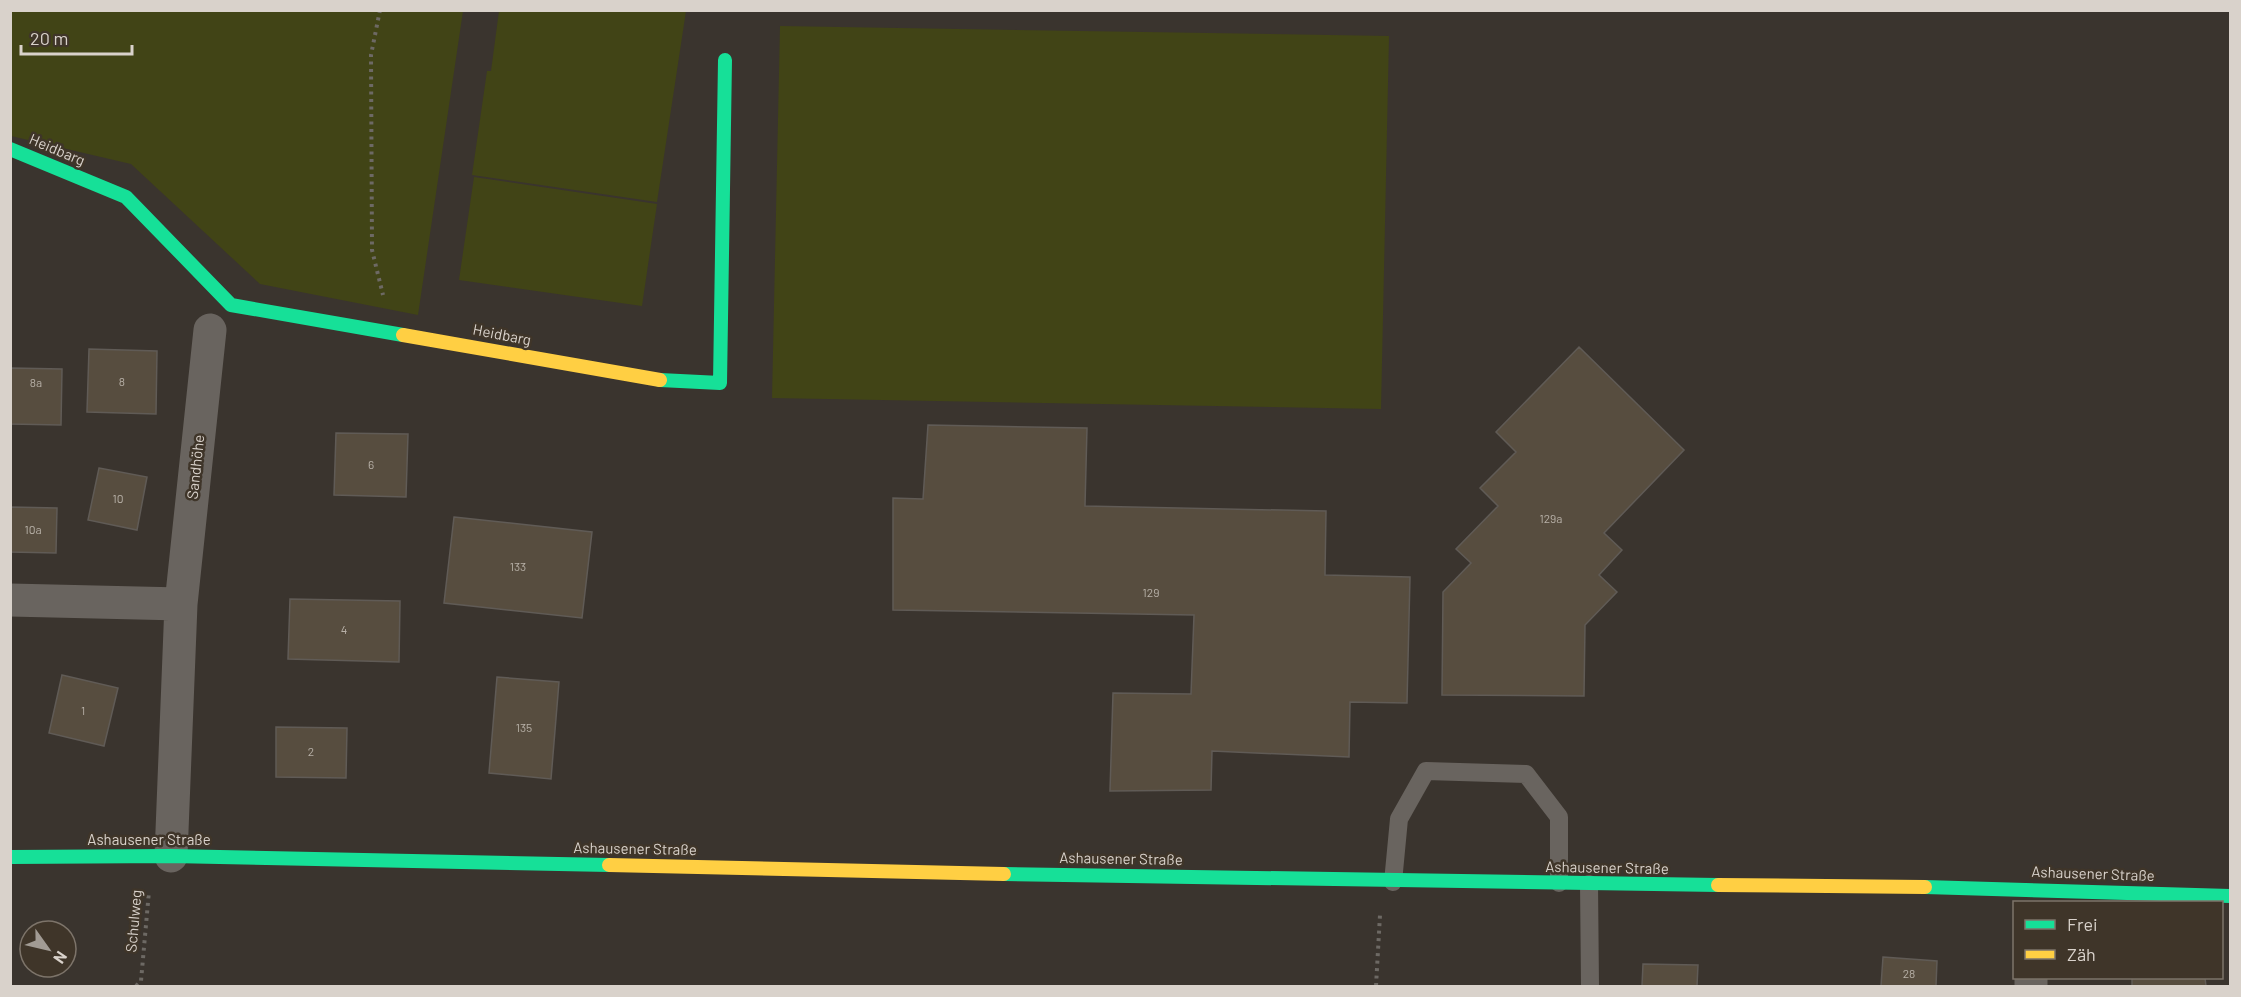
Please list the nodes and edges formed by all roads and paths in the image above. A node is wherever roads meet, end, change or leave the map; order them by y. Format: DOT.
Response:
graph roads {
  1 [pos="380,10"];
  2 [pos="725,60"];
  3 [pos="10,149"];
  4 [pos="210,330"];
  5 [pos="391,331"];
  6 [pos="10,600"];
  7 [pos="181,604"];
  8 [pos="161,856"];
  9 [pos="10,857"];
  10 [pos="1388,882"];
  11 [pos="1559,883"];
  12 [pos="1589,884"];
  13 [pos="2029,895"];
  14 [pos="2230,896"];
  15 [pos="136,987"];
  16 [pos="1376,987"];
  17 [pos="1590,987"];
  1 -- 5 [label="path"];
  2 -- 5 [label="street, Heidbarg"];
  3 -- 5 [label="street, Heidbarg"];
  4 -- 7 [label="street, Sandhöhe"];
  6 -- 7 [label="street"];
  7 -- 8 [label="street, Sandhöhe"];
  8 -- 9 [label="street, Ashausener Straße"];
  8 -- 10 [label="street, Ashausener Straße"];
  8 -- 15 [label="path, Schulweg"];
  10 -- 11 [label="street, Ashausener Straße"];
  10 -- 11 [label="lane"];
  10 -- 16 [label="path"];
  11 -- 12 [label="street, Ashausener Straße"];
  12 -- 13 [label="street, Ashausener Straße"];
  12 -- 17 [label="lane"];
  13 -- 14 [label="street, Ashausener Straße"];
}
